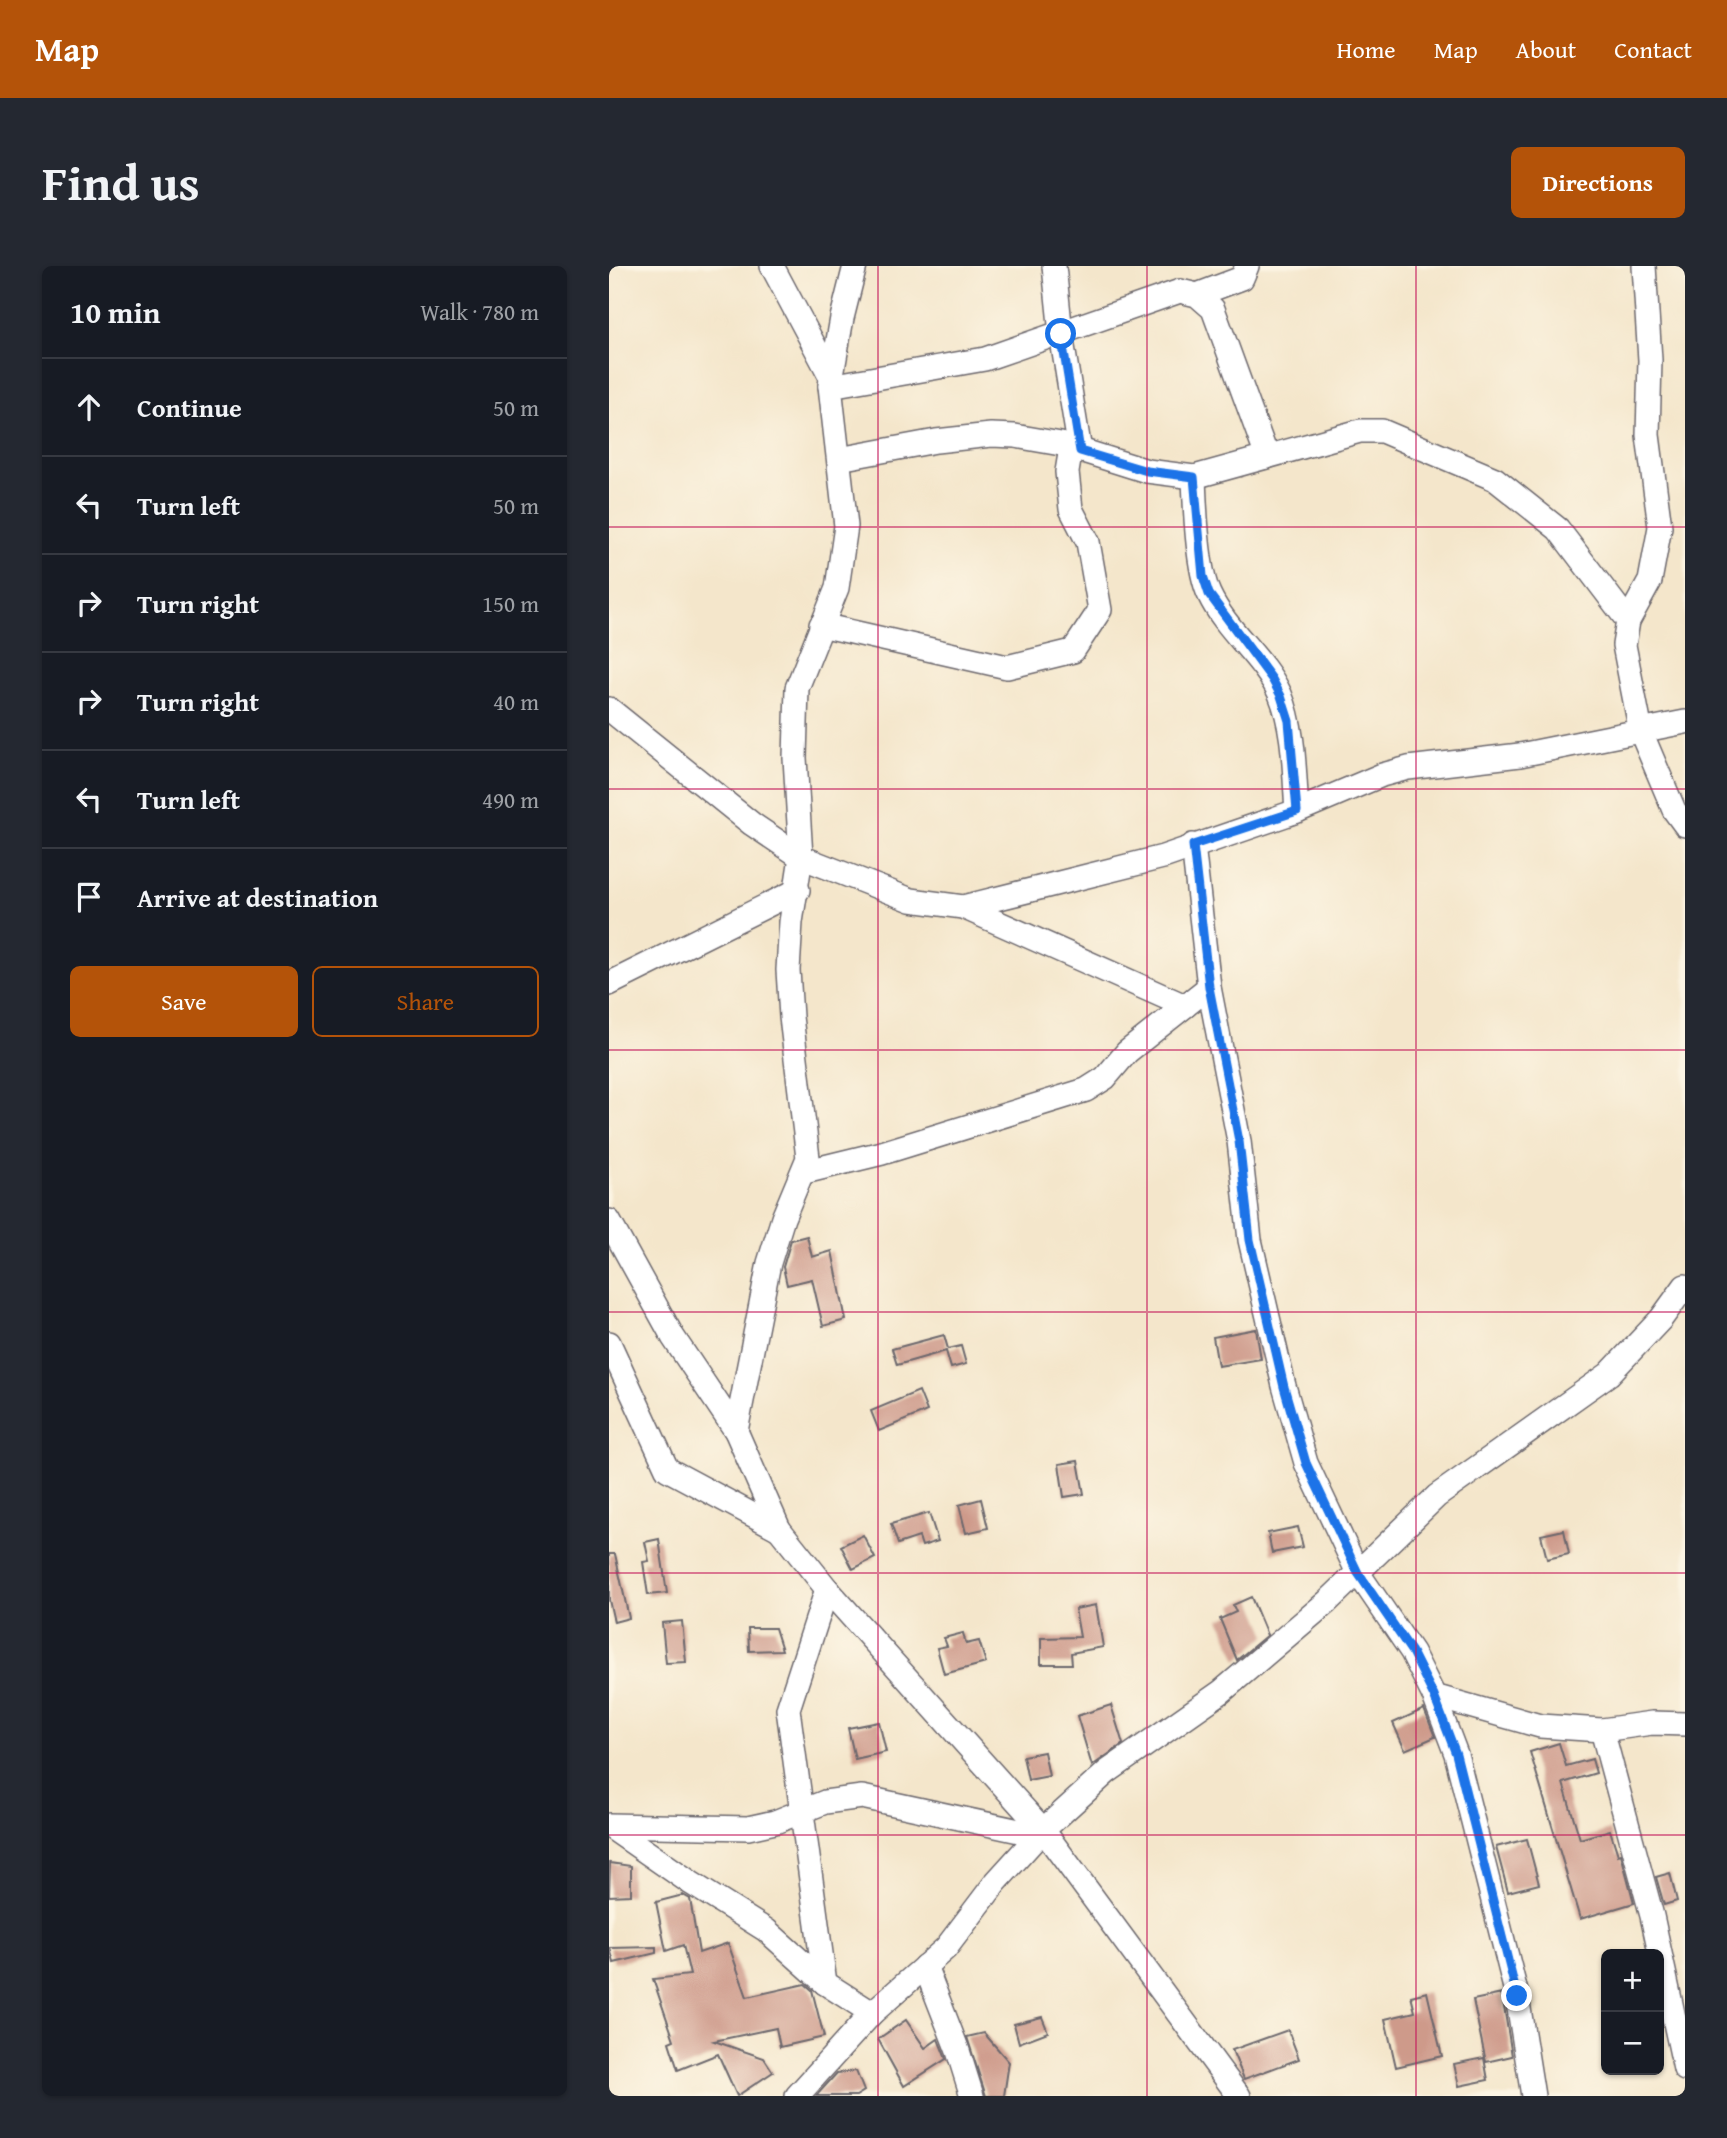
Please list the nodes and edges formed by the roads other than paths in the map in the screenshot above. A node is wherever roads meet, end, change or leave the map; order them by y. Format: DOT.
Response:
graph roads {
  1 [pos="772,266"];
  2 [pos="855,266"];
  3 [pos="1054,266"];
  4 [pos="1247,266"];
  5 [pos="1644,266"];
  6 [pos="1197,295"];
  7 [pos="1061,334"];
  8 [pos="831,381"];
  9 [pos="1076,449"];
  10 [pos="1267,457"];
  11 [pos="839,459"];
  12 [pos="1194,477"];
  13 [pos="1628,621"];
  14 [pos="821,625"];
  15 [pos="609,709"];
  16 [pos="1685,722"];
  17 [pos="1641,732"];
  18 [pos="1297,811"];
  19 [pos="1685,825"];
  20 [pos="1193,845"];
  21 [pos="801,857"];
  22 [pos="798,890"];
  23 [pos="963,907"];
  24 [pos="609,984"];
  25 [pos="1209,987"];
  26 [pos="1185,1006"];
  27 [pos="804,1172"];
  28 [pos="609,1222"];
  29 [pos="1685,1286"];
  30 [pos="1685,1314"];
  31 [pos="1661,1319"];
  32 [pos="609,1343"];
  33 [pos="736,1431"];
  34 [pos="779,1529"];
  35 [pos="1358,1573"];
  36 [pos="827,1589"];
  37 [pos="1434,1696"];
  38 [pos="1685,1724"];
  39 [pos="1602,1730"];
  40 [pos="802,1811"];
  41 [pos="609,1825"];
  42 [pos="1041,1832"];
  43 [pos="925,1966"];
  44 [pos="825,1983"];
  45 [pos="872,2013"];
  46 [pos="1685,2069"];
  47 [pos="797,2096"];
  48 [pos="972,2096"];
  49 [pos="1239,2096"];
  50 [pos="1533,2096"];
  1 -- 8 [label="street"];
  2 -- 8 [label="street"];
  3 -- 7 [label="street"];
  4 -- 6 [label="street"];
  5 -- 13 [label="street"];
  6 -- 7 [label="street"];
  6 -- 10 [label="street"];
  7 -- 8 [label="street"];
  7 -- 9 [label="street"];
  8 -- 11 [label="street"];
  9 -- 11 [label="street"];
  9 -- 12 [label="street"];
  9 -- 14 [label="street"];
  10 -- 12 [label="street"];
  10 -- 13 [label="street"];
  11 -- 14 [label="street"];
  12 -- 18 [label="street"];
  13 -- 17 [label="street"];
  14 -- 21 [label="street"];
  15 -- 21 [label="street"];
  16 -- 17 [label="street"];
  17 -- 18 [label="street"];
  17 -- 19 [label="street"];
  18 -- 20 [label="street"];
  20 -- 23 [label="street"];
  20 -- 25 [label="street"];
  21 -- 22 [label="street"];
  21 -- 23 [label="street"];
  22 -- 24 [label="street"];
  22 -- 27 [label="street"];
  23 -- 26 [label="street"];
  25 -- 26 [label="street"];
  25 -- 35 [label="street"];
  26 -- 27 [label="street"];
  27 -- 33 [label="street"];
  28 -- 33 [label="street"];
  29 -- 31 [label="street"];
  30 -- 31 [label="street"];
  31 -- 35 [label="street"];
  32 -- 34 [label="street"];
  33 -- 34 [label="street"];
  34 -- 36 [label="street"];
  35 -- 37 [label="street"];
  35 -- 42 [label="street"];
  36 -- 40 [label="street"];
  36 -- 42 [label="street"];
  37 -- 39 [label="street"];
  37 -- 50 [label="street"];
  38 -- 39 [label="street"];
  39 -- 46 [label="street"];
  40 -- 41 [label="street"];
  40 -- 42 [label="street"];
  40 -- 44 [label="street"];
  41 -- 44 [label="street"];
  42 -- 43 [label="street"];
  42 -- 49 [label="street"];
  43 -- 45 [label="street"];
  43 -- 48 [label="street"];
  44 -- 45 [label="street"];
  45 -- 47 [label="street"];
}
